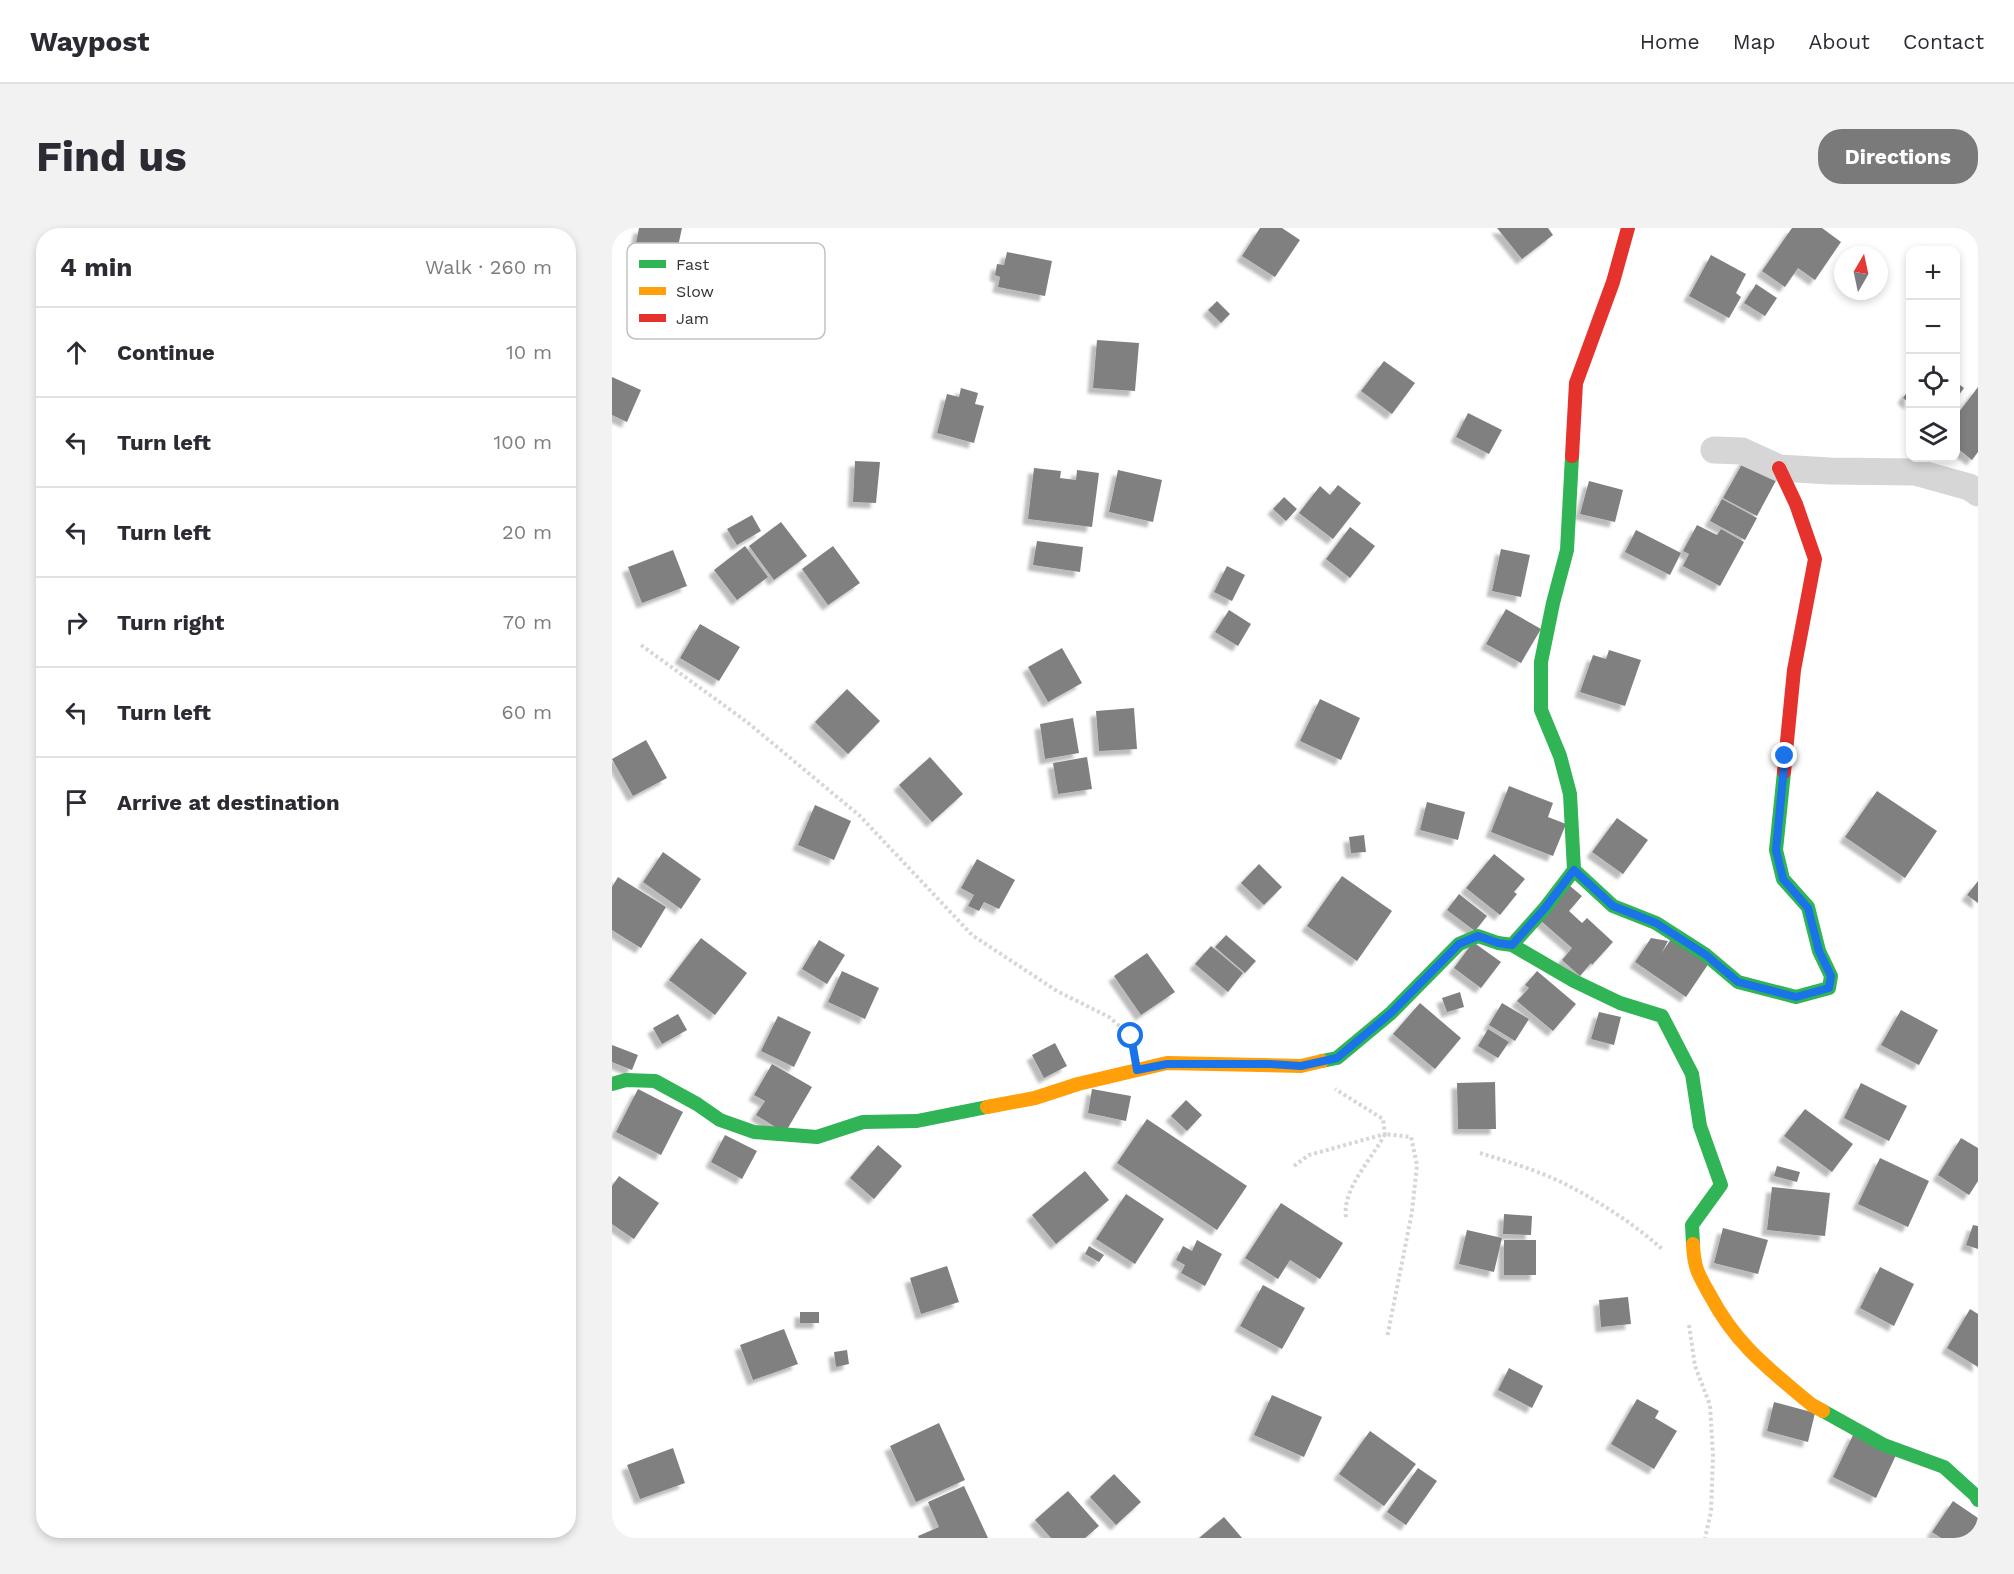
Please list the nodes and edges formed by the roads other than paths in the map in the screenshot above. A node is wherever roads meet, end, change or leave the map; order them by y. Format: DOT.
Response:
graph roads {
  1 [pos="1628,228"];
  2 [pos="1714,450"];
  3 [pos="1779,468"];
  4 [pos="1978,493"];
  5 [pos="1574,870"];
  6 [pos="1512,945"];
  7 [pos="612,1084"];
  8 [pos="1978,1500"];
  1 -- 5 [label="street"];
  2 -- 3 [label="street"];
  3 -- 4 [label="street"];
  3 -- 5 [label="street"];
  5 -- 6 [label="street"];
  6 -- 7 [label="street"];
  6 -- 8 [label="street"];
}
